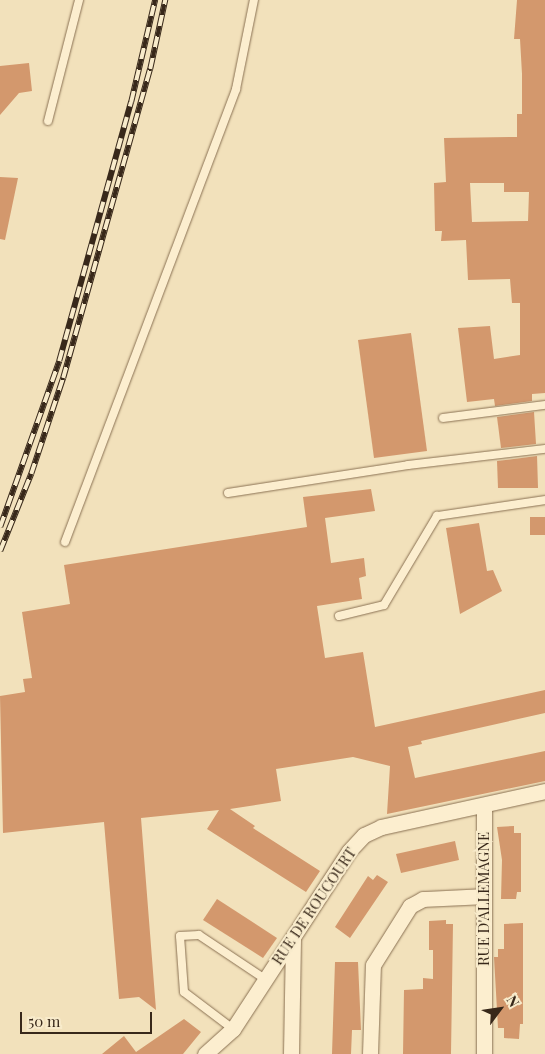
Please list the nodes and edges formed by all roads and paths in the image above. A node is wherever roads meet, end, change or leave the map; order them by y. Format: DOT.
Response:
graph roads {
  1 [pos="79,0"];
  2 [pos="254,0"];
  3 [pos="48,121"];
  4 [pos="545,405"];
  5 [pos="443,418"];
  6 [pos="545,449"];
  7 [pos="228,493"];
  8 [pos="545,500"];
  9 [pos="66,542"];
  10 [pos="339,616"];
  11 [pos="545,791"];
  12 [pos="484,804"];
  13 [pos="484,896"];
  14 [pos="293,937"];
  15 [pos="265,979"];
  16 [pos="233,1029"];
  17 [pos="205,1054"];
  18 [pos="291,1054"];
  19 [pos="370,1054"];
  20 [pos="484,1054"];
  1 -- 3 [label="lane"];
  2 -- 9 [label="lane"];
  4 -- 5 [label="lane"];
  6 -- 7 [label="lane"];
  8 -- 10 [label="lane"];
  11 -- 12 [label="street, RUE DE ROUCOURT"];
  12 -- 13 [label="street, RUE D'ALLEMAGNE"];
  12 -- 14 [label="street, RUE DE ROUCOURT"];
  13 -- 19 [label="street"];
  13 -- 20 [label="street, RUE D'ALLEMAGNE"];
  14 -- 15 [label="street, RUE DE ROUCOURT"];
  14 -- 18 [label="street"];
  15 -- 16 [label="street, RUE DE ROUCOURT"];
  15 -- 16 [label="lane"];
  16 -- 17 [label="street, RUE DE ROUCOURT"];
}
